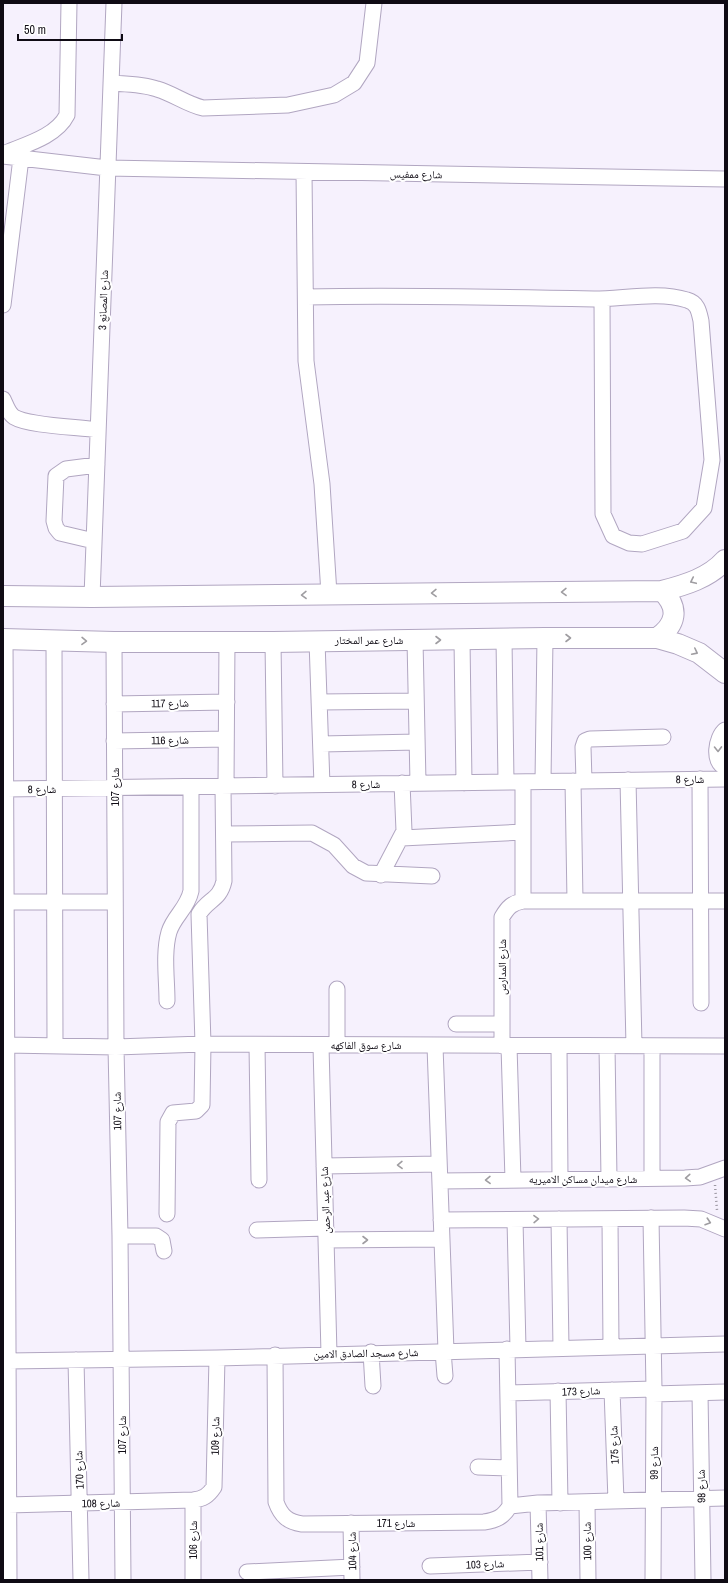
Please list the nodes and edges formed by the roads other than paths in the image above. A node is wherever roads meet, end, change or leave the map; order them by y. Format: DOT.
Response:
graph roads {
  1 [pos="69,3"];
  2 [pos="114,3"];
  3 [pos="374,3"];
  4 [pos="111,83"];
  5 [pos="3,155"];
  6 [pos="21,158"];
  7 [pos="107,168"];
  8 [pos="304,172"];
  9 [pos="725,179"];
  10 [pos="306,297"];
  11 [pos="602,299"];
  12 [pos="3,300"];
  13 [pos="3,399"];
  14 [pos="98,430"];
  15 [pos="97,465"];
  16 [pos="94,541"];
  17 [pos="725,560"];
  18 [pos="662,591"];
  19 [pos="329,594"];
  20 [pos="3,596"];
  21 [pos="92,597"];
  22 [pos="544,638"];
  23 [pos="657,638"];
  24 [pos="4,639"];
  25 [pos="504,639"];
  26 [pos="54,640"];
  27 [pos="415,640"];
  28 [pos="462,640"];
  29 [pos="227,641"];
  30 [pos="317,641"];
  31 [pos="114,642"];
  32 [pos="273,642"];
  33 [pos="725,673"];
  34 [pos="416,701"];
  35 [pos="227,702"];
  36 [pos="320,702"];
  37 [pos="114,704"];
  38 [pos="725,730"];
  39 [pos="663,736"];
  40 [pos="226,739"];
  41 [pos="114,741"];
  42 [pos="4,742"];
  43 [pos="417,742"];
  44 [pos="321,744"];
  45 [pos="725,767"];
  46 [pos="700,779"];
  47 [pos="725,779"];
  48 [pos="628,780"];
  49 [pos="579,781"];
  50 [pos="506,782"];
  51 [pos="523,782"];
  52 [pos="543,782"];
  53 [pos="402,783"];
  54 [pos="418,783"];
  55 [pos="464,783"];
  56 [pos="322,785"];
  57 [pos="225,786"];
  58 [pos="275,786"];
  59 [pos="191,787"];
  60 [pos="115,788"];
  61 [pos="6,789"];
  62 [pos="54,789"];
  63 [pos="523,832"];
  64 [pos="224,834"];
  65 [pos="402,838"];
  66 [pos="381,875"];
  67 [pos="432,876"];
  68 [pos="5,882"];
  69 [pos="523,901"];
  70 [pos="575,901"];
  71 [pos="6,902"];
  72 [pos="55,902"];
  73 [pos="115,902"];
  74 [pos="630,902"];
  75 [pos="701,902"];
  76 [pos="725,902"];
  77 [pos="337,989"];
  78 [pos="167,1001"];
  79 [pos="701,1004"];
  80 [pos="456,1024"];
  81 [pos="502,1024"];
  82 [pos="6,1041"];
  83 [pos="203,1044"];
  84 [pos="55,1045"];
  85 [pos="257,1045"];
  86 [pos="338,1045"];
  87 [pos="320,1046"];
  88 [pos="435,1046"];
  89 [pos="506,1046"];
  90 [pos="559,1046"];
  91 [pos="606,1046"];
  92 [pos="634,1046"];
  93 [pos="652,1046"];
  94 [pos="725,1046"];
  95 [pos="116,1047"];
  96 [pos="5,1085"];
  97 [pos="439,1164"];
  98 [pos="324,1166"];
  99 [pos="720,1170"];
  100 [pos="5,1177"];
  101 [pos="652,1178"];
  102 [pos="560,1179"];
  103 [pos="609,1179"];
  104 [pos="259,1180"];
  105 [pos="440,1180"];
  106 [pos="513,1180"];
  107 [pos="167,1214"];
  108 [pos="651,1218"];
  109 [pos="559,1219"];
  110 [pos="610,1219"];
  111 [pos="441,1220"];
  112 [pos="515,1220"];
  113 [pos="721,1227"];
  114 [pos="257,1230"];
  115 [pos="326,1234"];
  116 [pos="5,1235"];
  117 [pos="120,1236"];
  118 [pos="442,1240"];
  119 [pos="164,1251"];
  120 [pos="5,1280"];
  121 [pos="5,1324"];
  122 [pos="725,1344"];
  123 [pos="653,1346"];
  124 [pos="611,1347"];
  125 [pos="513,1348"];
  126 [pos="561,1348"];
  127 [pos="445,1351"];
  128 [pos="371,1352"];
  129 [pos="329,1354"];
  130 [pos="276,1355"];
  131 [pos="217,1358"];
  132 [pos="122,1359"];
  133 [pos="76,1360"];
  134 [pos="6,1369"];
  135 [pos="445,1376"];
  136 [pos="373,1386"];
  137 [pos="612,1390"];
  138 [pos="558,1391"];
  139 [pos="654,1391"];
  140 [pos="700,1392"];
  141 [pos="725,1392"];
  142 [pos="508,1393"];
  143 [pos="478,1467"];
  144 [pos="509,1468"];
  145 [pos="725,1498"];
  146 [pos="702,1499"];
  147 [pos="193,1500"];
  148 [pos="654,1500"];
  149 [pos="616,1501"];
  150 [pos="123,1502"];
  151 [pos="586,1502"];
  152 [pos="80,1503"];
  153 [pos="538,1503"];
  154 [pos="560,1503"];
  155 [pos="8,1505"];
  156 [pos="510,1506"];
  157 [pos="352,1523"];
  158 [pos="540,1562"];
  159 [pos="430,1566"];
  160 [pos="247,1572"];
  161 [pos="352,1574"];
  162 [pos="9,1580"];
  163 [pos="81,1580"];
  164 [pos="123,1580"];
  165 [pos="193,1580"];
  166 [pos="540,1580"];
  167 [pos="588,1580"];
  168 [pos="653,1580"];
  169 [pos="703,1580"];
  1 -- 5 [label="street"];
  2 -- 4 [label="street, شارع المصانع 3"];
  3 -- 4 [label="street"];
  4 -- 7 [label="street, شارع المصانع 3"];
  5 -- 6 [label="street, شارع ممفيس"];
  6 -- 7 [label="street, شارع ممفيس"];
  6 -- 12 [label="street"];
  7 -- 8 [label="street, شارع ممفيس"];
  7 -- 14 [label="street, شارع المصانع 3"];
  8 -- 9 [label="street, شارع ممفيس"];
  8 -- 10 [label="street"];
  10 -- 11 [label="street"];
  10 -- 19 [label="street"];
  11 -- 11 [label="street"];
  13 -- 14 [label="street"];
  14 -- 15 [label="street, شارع المصانع 3"];
  15 -- 16 [label="street, شارع المصانع 3"];
  15 -- 16 [label="street"];
  16 -- 21 [label="street, شارع المصانع 3"];
  17 -- 18 [label="main road, one-way"];
  18 -- 19 [label="main road, one-way"];
  18 -- 23 [label="main road"];
  19 -- 21 [label="main road, one-way"];
  20 -- 21 [label="main road"];
  22 -- 23 [label="main road, شارع عمر المختار, one-way"];
  22 -- 25 [label="main road, شارع عمر المختار"];
  22 -- 52 [label="street"];
  23 -- 33 [label="main road, شارع عمر المختار, one-way"];
  24 -- 26 [label="main road, شارع عمر المختار"];
  24 -- 42 [label="street"];
  25 -- 28 [label="main road, شارع عمر المختار"];
  25 -- 50 [label="street"];
  26 -- 31 [label="main road, شارع عمر المختار, one-way"];
  26 -- 62 [label="street"];
  27 -- 28 [label="main road, شارع عمر المختار, one-way"];
  27 -- 30 [label="main road, شارع عمر المختار"];
  27 -- 34 [label="street"];
  28 -- 55 [label="street"];
  29 -- 31 [label="main road, شارع عمر المختار"];
  29 -- 32 [label="main road, شارع عمر المختار"];
  29 -- 35 [label="street"];
  30 -- 32 [label="main road, شارع عمر المختار"];
  30 -- 36 [label="street"];
  31 -- 37 [label="street, شارع 107"];
  32 -- 58 [label="street"];
  34 -- 36 [label="street"];
  34 -- 43 [label="street"];
  35 -- 37 [label="street, شارع 117"];
  35 -- 40 [label="street"];
  36 -- 44 [label="street"];
  37 -- 41 [label="street, شارع 107"];
  38 -- 45 [label="street, one-way"];
  39 -- 49 [label="street"];
  40 -- 41 [label="street, شارع 116"];
  40 -- 57 [label="street"];
  41 -- 60 [label="street, شارع 107"];
  42 -- 61 [label="street"];
  43 -- 44 [label="street"];
  43 -- 54 [label="street"];
  44 -- 56 [label="street"];
  46 -- 47 [label="street, شارع 8"];
  46 -- 48 [label="street, شارع 8"];
  46 -- 75 [label="street"];
  48 -- 49 [label="street, شارع 8"];
  48 -- 74 [label="street"];
  49 -- 52 [label="street, شارع 8"];
  49 -- 70 [label="street"];
  50 -- 51 [label="street, شارع 8"];
  50 -- 55 [label="street, شارع 8"];
  51 -- 52 [label="street, شارع 8"];
  51 -- 63 [label="street"];
  53 -- 54 [label="street, شارع 8"];
  53 -- 56 [label="street, شارع 8"];
  53 -- 65 [label="street"];
  54 -- 55 [label="street, شارع 8"];
  56 -- 58 [label="street, شارع 8"];
  57 -- 58 [label="street, شارع 8"];
  57 -- 59 [label="street, شارع 8"];
  57 -- 64 [label="street"];
  59 -- 60 [label="street, شارع 8"];
  59 -- 78 [label="street"];
  60 -- 62 [label="street, شارع 8"];
  60 -- 73 [label="street, شارع 107"];
  61 -- 62 [label="street, شارع 8"];
  61 -- 68 [label="street"];
  62 -- 72 [label="street"];
  63 -- 65 [label="street"];
  63 -- 69 [label="street"];
  64 -- 66 [label="street"];
  64 -- 83 [label="street"];
  65 -- 66 [label="street"];
  66 -- 67 [label="street"];
  68 -- 71 [label="street"];
  69 -- 70 [label="street"];
  69 -- 81 [label="street, شارع المدارس"];
  70 -- 74 [label="street"];
  71 -- 72 [label="street"];
  71 -- 82 [label="street"];
  72 -- 73 [label="street"];
  72 -- 84 [label="street"];
  73 -- 95 [label="street, شارع 107"];
  74 -- 75 [label="street"];
  74 -- 92 [label="street"];
  75 -- 76 [label="street"];
  75 -- 79 [label="street"];
  77 -- 86 [label="street"];
  80 -- 81 [label="street"];
  81 -- 89 [label="street, شارع المدارس"];
  82 -- 84 [label="street, شارع سوق الفاكهه"];
  82 -- 96 [label="street"];
  83 -- 85 [label="street, شارع سوق الفاكهه"];
  83 -- 95 [label="street, شارع سوق الفاكهه"];
  83 -- 107 [label="street"];
  84 -- 95 [label="street, شارع سوق الفاكهه"];
  85 -- 87 [label="street, شارع سوق الفاكهه"];
  85 -- 104 [label="street"];
  86 -- 87 [label="street, شارع سوق الفاكهه"];
  86 -- 88 [label="street, شارع سوق الفاكهه"];
  87 -- 98 [label="street, شارع عبد الرحمن"];
  88 -- 89 [label="street, شارع سوق الفاكهه"];
  88 -- 97 [label="street"];
  89 -- 90 [label="street, شارع سوق الفاكهه"];
  89 -- 106 [label="street, شارع المدارس"];
  90 -- 91 [label="street, شارع سوق الفاكهه"];
  90 -- 102 [label="street"];
  91 -- 92 [label="street, شارع سوق الفاكهه"];
  91 -- 103 [label="street"];
  92 -- 93 [label="street, شارع سوق الفاكهه"];
  93 -- 94 [label="street, شارع سوق الفاكهه"];
  93 -- 101 [label="street"];
  95 -- 117 [label="street, شارع 107"];
  96 -- 100 [label="street"];
  97 -- 98 [label="street, one-way"];
  97 -- 105 [label="street"];
  98 -- 115 [label="street, شارع عبد الرحمن"];
  99 -- 101 [label="street, شارع ميدان مساكن الاميريه, one-way"];
  100 -- 116 [label="street"];
  101 -- 103 [label="street, شارع ميدان مساكن الاميريه"];
  102 -- 103 [label="street, شارع ميدان مساكن الاميريه"];
  102 -- 106 [label="street, شارع ميدان مساكن الاميريه"];
  106 -- 105 [label="street, شارع ميدان مساكن الاميريه, one-way"];
  105 -- 111 [label="street"];
  108 -- 110 [label="street"];
  108 -- 113 [label="street, one-way"];
  108 -- 123 [label="street, شارع 99"];
  109 -- 110 [label="street"];
  112 -- 109 [label="street, one-way"];
  109 -- 126 [label="street"];
  110 -- 124 [label="street"];
  111 -- 112 [label="street"];
  111 -- 118 [label="street"];
  112 -- 125 [label="street"];
  114 -- 115 [label="street"];
  115 -- 118 [label="street, one-way"];
  115 -- 129 [label="street, شارع عبد الرحمن"];
  116 -- 120 [label="street"];
  117 -- 119 [label="street"];
  117 -- 132 [label="street, شارع 107"];
  118 -- 127 [label="street"];
  120 -- 121 [label="street"];
  121 -- 134 [label="street"];
  122 -- 123 [label="street, شارع مسجد الصادق الامين"];
  123 -- 124 [label="street, شارع مسجد الصادق الامين"];
  123 -- 139 [label="street, شارع 99"];
  124 -- 126 [label="street, شارع مسجد الصادق الامين"];
  125 -- 126 [label="street, شارع مسجد الصادق الامين"];
  125 -- 127 [label="street, شارع مسجد الصادق الامين"];
  125 -- 142 [label="street"];
  127 -- 128 [label="street, شارع مسجد الصادق الامين"];
  127 -- 135 [label="street"];
  128 -- 129 [label="street, شارع مسجد الصادق الامين"];
  128 -- 136 [label="street"];
  129 -- 130 [label="street, شارع مسجد الصادق الامين"];
  130 -- 131 [label="street, شارع مسجد الصادق الامين"];
  130 -- 157 [label="street, شارع 171"];
  131 -- 132 [label="street, شارع مسجد الصادق الامين"];
  131 -- 147 [label="street, شارع 109"];
  132 -- 133 [label="street, شارع مسجد الصادق الامين"];
  132 -- 150 [label="street, شارع 107"];
  133 -- 134 [label="street, شارع مسجد الصادق الامين"];
  133 -- 152 [label="street, شارع 170"];
  134 -- 155 [label="street"];
  137 -- 138 [label="street, شارع 173"];
  137 -- 139 [label="street, شارع 173"];
  137 -- 149 [label="street, شارع 175"];
  138 -- 142 [label="street, شارع 173"];
  138 -- 154 [label="street"];
  139 -- 140 [label="street, شارع 173"];
  139 -- 148 [label="street, شارع 99"];
  140 -- 141 [label="street, شارع 173"];
  140 -- 146 [label="street, شارع 98"];
  142 -- 144 [label="street"];
  143 -- 144 [label="street"];
  144 -- 156 [label="street"];
  145 -- 146 [label="street"];
  146 -- 148 [label="street"];
  146 -- 169 [label="street, شارع 98"];
  147 -- 150 [label="street, شارع 108"];
  147 -- 165 [label="street, شارع 106"];
  148 -- 149 [label="street"];
  148 -- 168 [label="street, شارع 99"];
  149 -- 151 [label="street"];
  150 -- 152 [label="street, شارع 108"];
  150 -- 164 [label="street, شارع 107"];
  151 -- 154 [label="street"];
  151 -- 167 [label="street, شارع 100"];
  152 -- 155 [label="street, شارع 108"];
  152 -- 163 [label="street, شارع 170"];
  153 -- 154 [label="street"];
  153 -- 156 [label="street"];
  153 -- 158 [label="street, شارع 101"];
  155 -- 162 [label="street"];
  156 -- 157 [label="street, شارع 171"];
  157 -- 161 [label="street, شارع 104"];
  158 -- 159 [label="street, شارع 103"];
  158 -- 166 [label="street, شارع 101"];
  160 -- 161 [label="street"];
}
